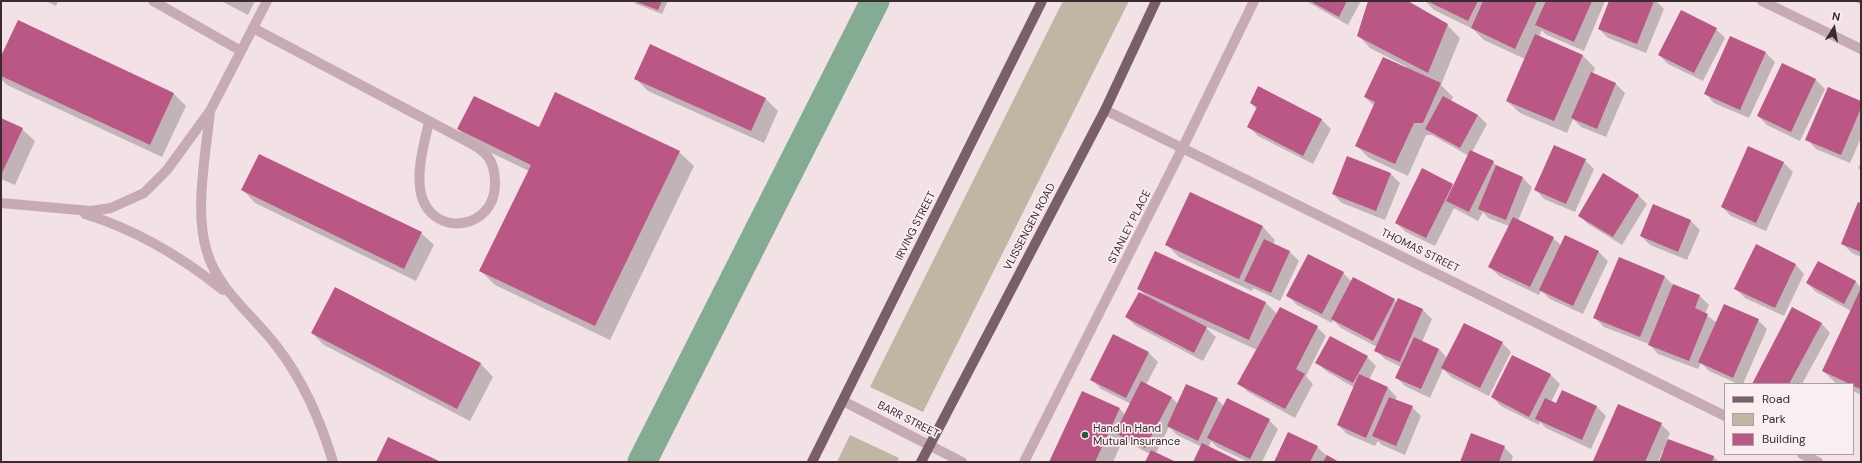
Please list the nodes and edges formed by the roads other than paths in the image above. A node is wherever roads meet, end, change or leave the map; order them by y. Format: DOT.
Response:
graph roads {
  1 [pos="153,1"];
  2 [pos="266,1"];
  3 [pos="1042,1"];
  4 [pos="1156,1"];
  5 [pos="1254,1"];
  6 [pos="1762,1"];
  7 [pos="253,28"];
  8 [pos="1861,49"];
  9 [pos="241,52"];
  10 [pos="1104,110"];
  11 [pos="210,111"];
  12 [pos="429,122"];
  13 [pos="1184,147"];
  14 [pos="1,203"];
  15 [pos="60,209"];
  16 [pos="238,302"];
  17 [pos="842,401"];
  18 [pos="1724,416"];
  19 [pos="930,444"];
  20 [pos="1804,455"];
  21 [pos="333,462"];
  22 [pos="812,462"];
  23 [pos="921,462"];
  24 [pos="962,462"];
  25 [pos="1024,462"];
  26 [pos="1818,462"];
  1 -- 9 [label="street"];
  2 -- 7 [label="street"];
  3 -- 17 [label="main road, IRVING STREET"];
  4 -- 10 [label="main road, VLISSENGEN ROAD"];
  5 -- 13 [label="street, STANLEY PLACE"];
  6 -- 8 [label="street"];
  7 -- 9 [label="street"];
  7 -- 12 [label="street"];
  9 -- 11 [label="street"];
  10 -- 13 [label="street, THOMAS STREET"];
  10 -- 19 [label="main road, VLISSENGEN ROAD"];
  11 -- 15 [label="street"];
  11 -- 16 [label="street"];
  12 -- 12 [label="street"];
  13 -- 18 [label="street, THOMAS STREET"];
  13 -- 25 [label="street, STANLEY PLACE"];
  14 -- 15 [label="street"];
  15 -- 16 [label="street"];
  16 -- 21 [label="street"];
  17 -- 19 [label="street, BARR STREET"];
  17 -- 22 [label="main road, IRVING STREET"];
  19 -- 23 [label="main road, VLISSENGEN ROAD"];
  19 -- 24 [label="street, BARR STREET"];
  20 -- 26 [label="street"];
}
